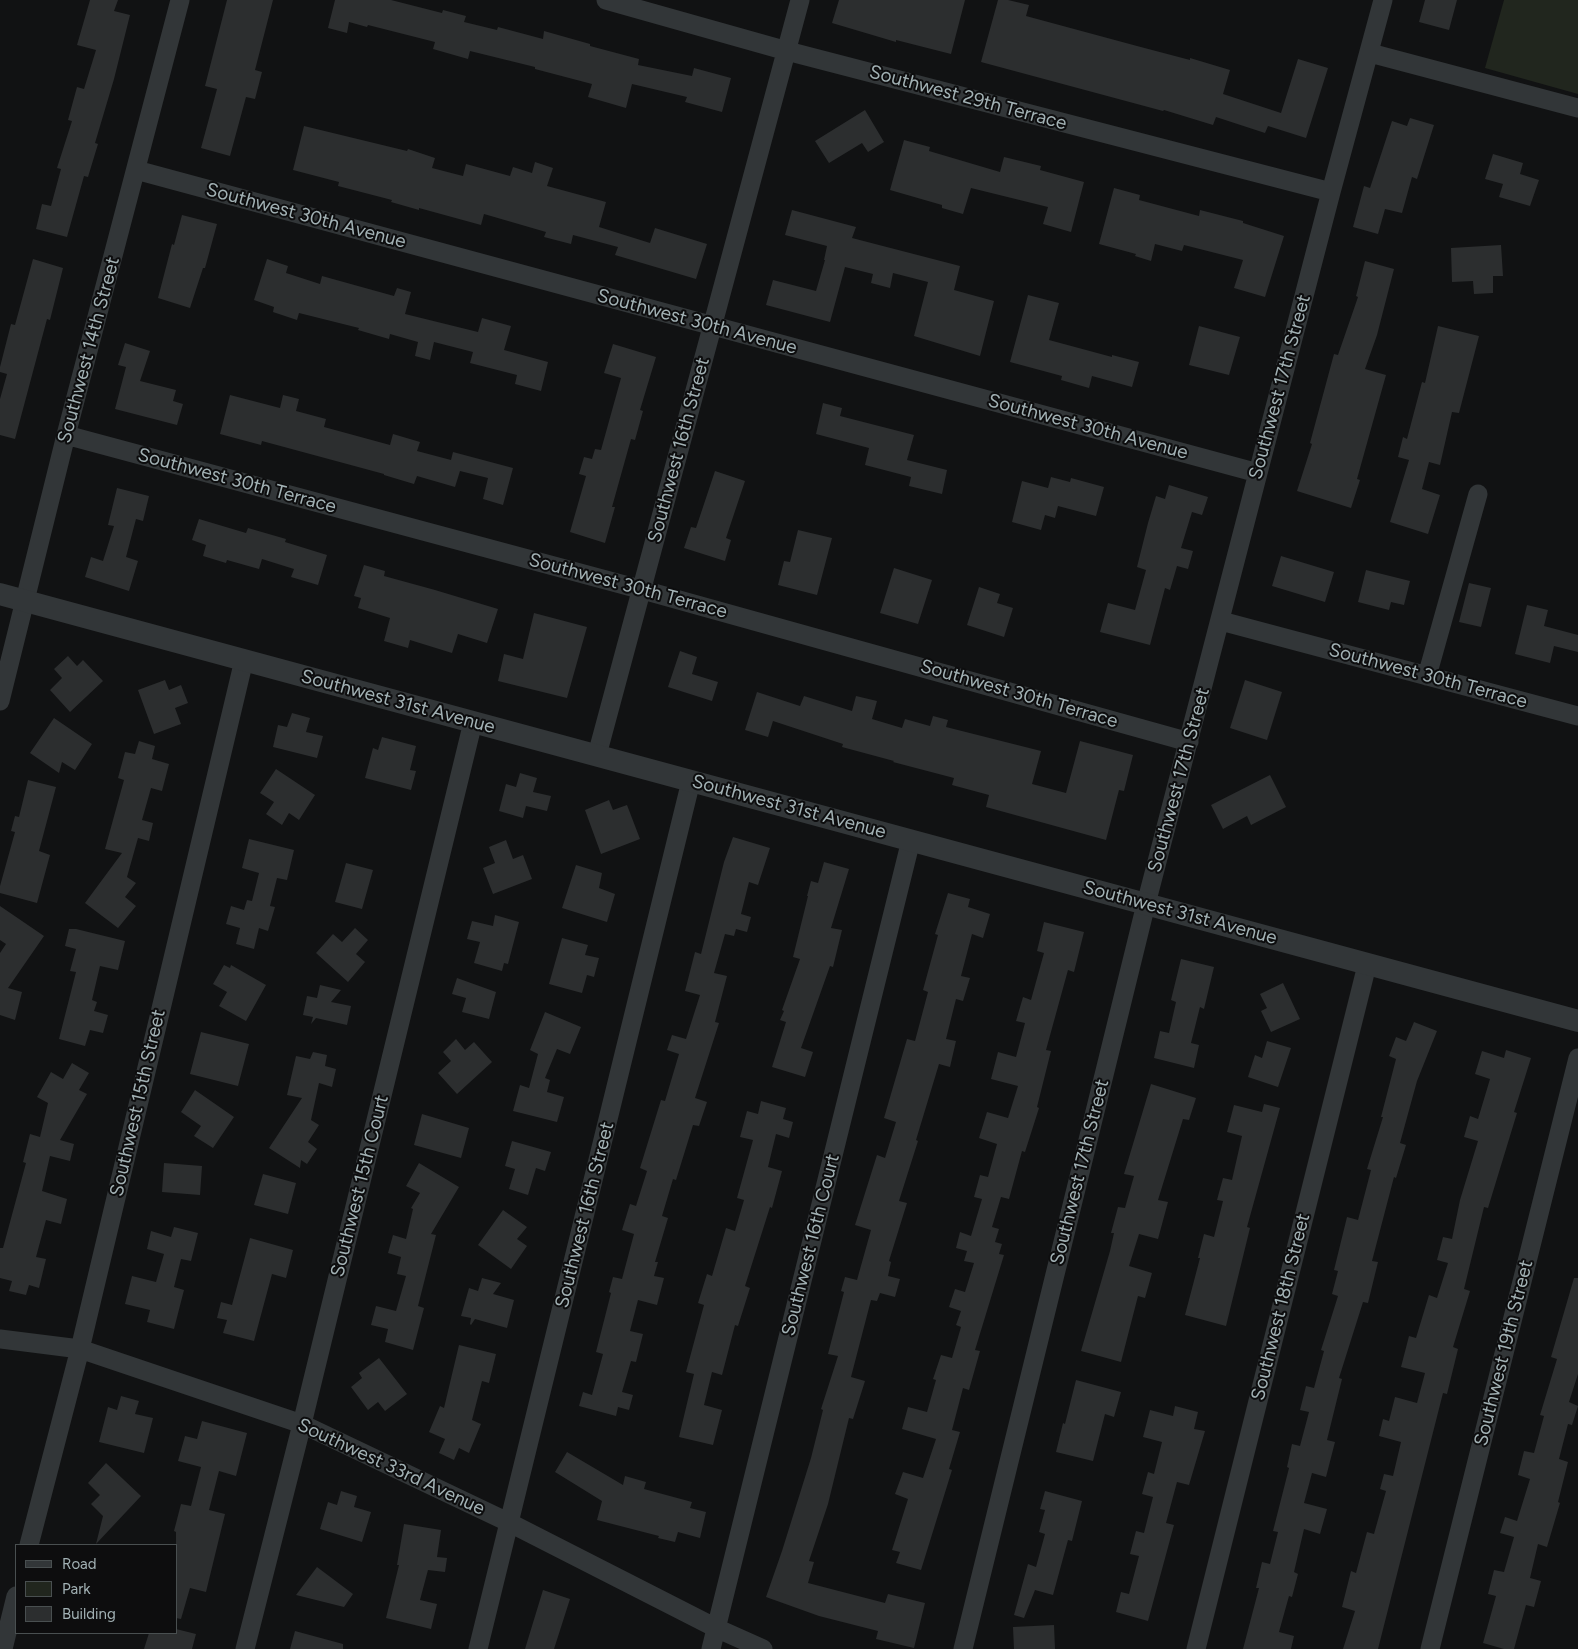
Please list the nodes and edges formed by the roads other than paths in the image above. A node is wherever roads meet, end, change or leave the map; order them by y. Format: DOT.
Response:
graph roads {
  1 [pos="180,0"];
  2 [pos="606,0"];
  3 [pos="800,0"];
  4 [pos="1383,0"];
  5 [pos="787,51"];
  6 [pos="1370,53"];
  7 [pos="1578,108"];
  8 [pos="136,170"];
  9 [pos="1331,192"];
  10 [pos="712,326"];
  11 [pos="66,435"];
  12 [pos="1258,473"];
  13 [pos="1478,494"];
  14 [pos="643,590"];
  15 [pos="0,594"];
  16 [pos="25,601"];
  17 [pos="1221,622"];
  18 [pos="244,660"];
  19 [pos="1428,676"];
  20 [pos="0,702"];
  21 [pos="1578,716"];
  22 [pos="473,722"];
  23 [pos="1189,742"];
  24 [pos="597,755"];
  25 [pos="691,781"];
  26 [pos="911,840"];
  27 [pos="1146,904"];
  28 [pos="1366,965"];
  29 [pos="1578,1021"];
  30 [pos="1578,1058"];
  31 [pos="0,1339"];
  32 [pos="80,1349"];
  33 [pos="302,1424"];
  34 [pos="510,1523"];
  35 [pos="29,1544"];
  36 [pos="15,1600"];
  37 [pos="716,1628"];
  38 [pos="3,1649"];
  39 [pos="245,1649"];
  40 [pos="478,1649"];
  41 [pos="711,1649"];
  42 [pos="763,1649"];
  43 [pos="962,1649"];
  44 [pos="1196,1649"];
  45 [pos="1430,1649"];
  1 -- 8 [label="street, Southwest 14th Street"];
  2 -- 5 [label="street, Southwest 29th Terrace"];
  3 -- 5 [label="street, Southwest 16th Street"];
  4 -- 6 [label="street, Southwest 17th Street"];
  5 -- 9 [label="street, Southwest 29th Terrace"];
  5 -- 10 [label="street, Southwest 16th Street"];
  6 -- 7 [label="street"];
  6 -- 9 [label="street, Southwest 17th Street"];
  8 -- 10 [label="street, Southwest 30th Avenue"];
  8 -- 11 [label="street, Southwest 14th Street"];
  9 -- 12 [label="street, Southwest 17th Street"];
  10 -- 12 [label="street, Southwest 30th Avenue"];
  10 -- 14 [label="street, Southwest 16th Street"];
  11 -- 14 [label="street, Southwest 30th Terrace"];
  11 -- 16 [label="street, Southwest 14th Street"];
  12 -- 17 [label="street, Southwest 17th Street"];
  13 -- 19 [label="street"];
  14 -- 23 [label="street, Southwest 30th Terrace"];
  14 -- 24 [label="street, Southwest 16th Street"];
  15 -- 16 [label="street, Southwest 31st Avenue"];
  16 -- 18 [label="street, Southwest 31st Avenue"];
  16 -- 20 [label="street, Southwest 14th Street"];
  17 -- 19 [label="street, Southwest 30th Terrace"];
  17 -- 23 [label="street, Southwest 17th Street"];
  18 -- 22 [label="street, Southwest 31st Avenue"];
  18 -- 32 [label="street, Southwest 15th Street"];
  19 -- 21 [label="street, Southwest 30th Terrace"];
  22 -- 24 [label="street, Southwest 31st Avenue"];
  22 -- 33 [label="street, Southwest 15th Court"];
  23 -- 27 [label="street, Southwest 17th Street"];
  24 -- 25 [label="street, Southwest 31st Avenue"];
  25 -- 26 [label="street, Southwest 31st Avenue"];
  25 -- 34 [label="street, Southwest 16th Street"];
  26 -- 27 [label="street, Southwest 31st Avenue"];
  26 -- 37 [label="street, Southwest 16th Court"];
  27 -- 28 [label="street, Southwest 31st Avenue"];
  27 -- 43 [label="street, Southwest 17th Street"];
  28 -- 29 [label="street, Southwest 31st Avenue"];
  28 -- 44 [label="street, Southwest 18th Street"];
  30 -- 45 [label="street, Southwest 19th Street"];
  31 -- 32 [label="street, Southwest 33rd Avenue"];
  32 -- 33 [label="street, Southwest 33rd Avenue"];
  32 -- 35 [label="street, Southwest 15th Street"];
  33 -- 34 [label="street, Southwest 33rd Avenue"];
  33 -- 39 [label="street, Southwest 15th Court"];
  34 -- 37 [label="street, Southwest 33rd Avenue"];
  34 -- 40 [label="street, Southwest 16th Street"];
  36 -- 38 [label="street"];
  37 -- 41 [label="street, Southwest 16th Court"];
  37 -- 42 [label="street, Southwest 33rd Avenue"];
}
